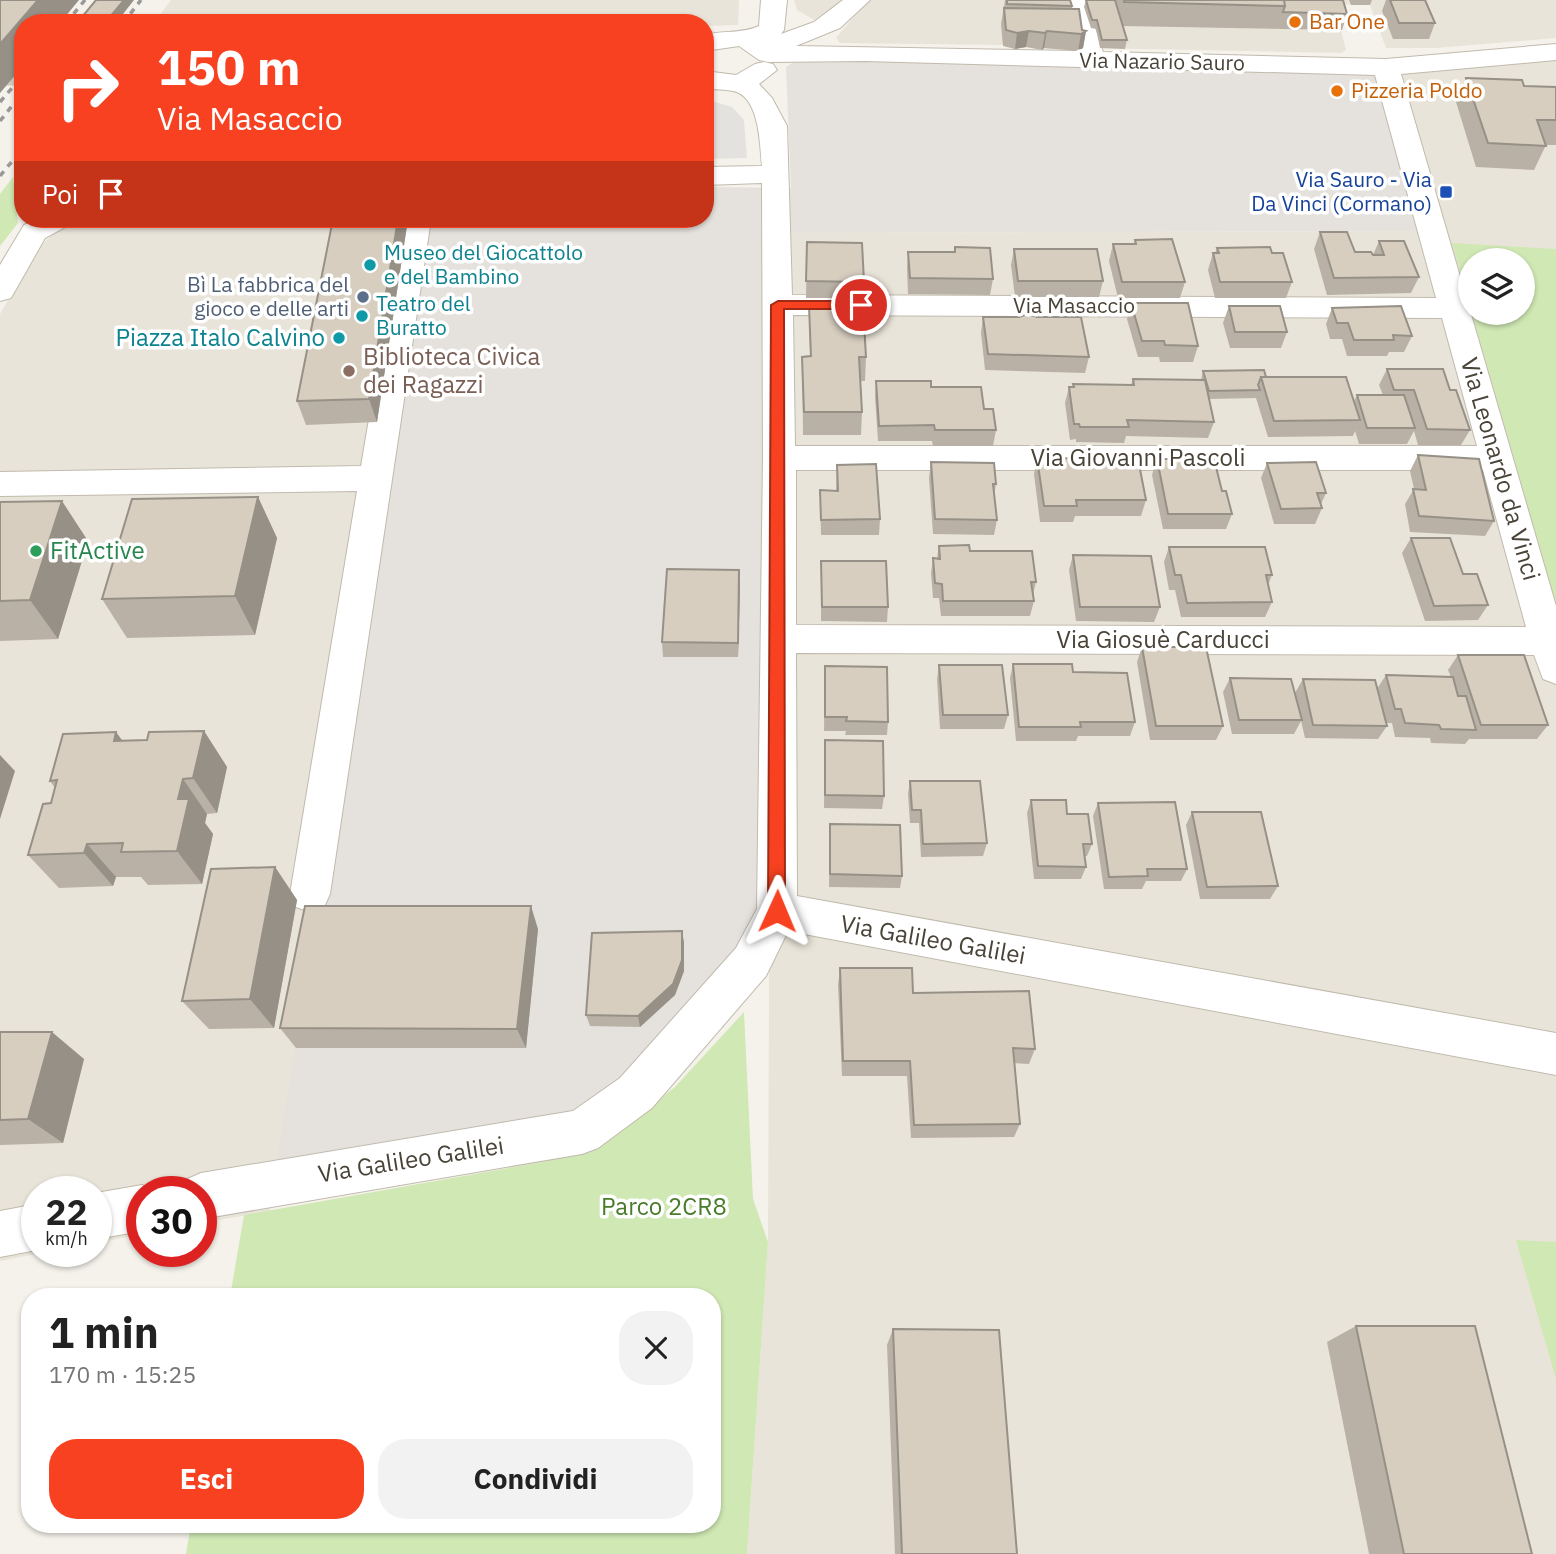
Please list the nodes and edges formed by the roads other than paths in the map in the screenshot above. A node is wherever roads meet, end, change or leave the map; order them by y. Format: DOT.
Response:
graph roads {
  1 [pos="774,0"];
  2 [pos="857,0"];
  3 [pos="1073,0"];
  4 [pos="714,41"];
  5 [pos="760,47"];
  6 [pos="1556,52"];
  7 [pos="1092,61"];
  8 [pos="1386,67"];
  9 [pos="714,81"];
  10 [pos="741,82"];
  11 [pos="776,174"];
  12 [pos="714,176"];
  13 [pos="42,228"];
  14 [pos="416,228"];
  15 [pos="0,291"];
  16 [pos="778,305"];
  17 [pos="1454,308"];
  18 [pos="779,458"];
  19 [pos="1496,458"];
  20 [pos="378,478"];
  21 [pos="0,484"];
  22 [pos="778,639"];
  23 [pos="1552,655"];
  24 [pos="310,894"];
  25 [pos="777,911"];
  26 [pos="1556,1054"];
  27 [pos="217,1193"];
  28 [pos="21,1230"];
  29 [pos="0,1234"];
  1 -- 5 [label="street"];
  2 -- 5 [label="street"];
  3 -- 7 [label="street"];
  4 -- 5 [label="street"];
  5 -- 7 [label="street, Via Nazario Sauro"];
  5 -- 10 [label="street"];
  6 -- 8 [label="street, Via Nazario Sauro"];
  7 -- 8 [label="street, Via Nazario Sauro"];
  8 -- 17 [label="street, Via Leonardo da Vinci"];
  9 -- 10 [label="street"];
  10 -- 11 [label="street"];
  11 -- 12 [label="street"];
  11 -- 16 [label="street"];
  13 -- 15 [label="street"];
  14 -- 20 [label="street"];
  16 -- 17 [label="street, Via Masaccio"];
  16 -- 18 [label="street"];
  17 -- 19 [label="street, Via Leonardo da Vinci"];
  18 -- 19 [label="street, Via Giovanni Pascoli"];
  18 -- 22 [label="street"];
  19 -- 23 [label="street, Via Leonardo da Vinci"];
  20 -- 21 [label="street"];
  20 -- 24 [label="street"];
  22 -- 23 [label="street, Via Giosuè Carducci"];
  22 -- 25 [label="street"];
  25 -- 26 [label="street, Via Galileo Galilei"];
  25 -- 27 [label="street, Via Galileo Galilei"];
  28 -- 29 [label="street"];
}
